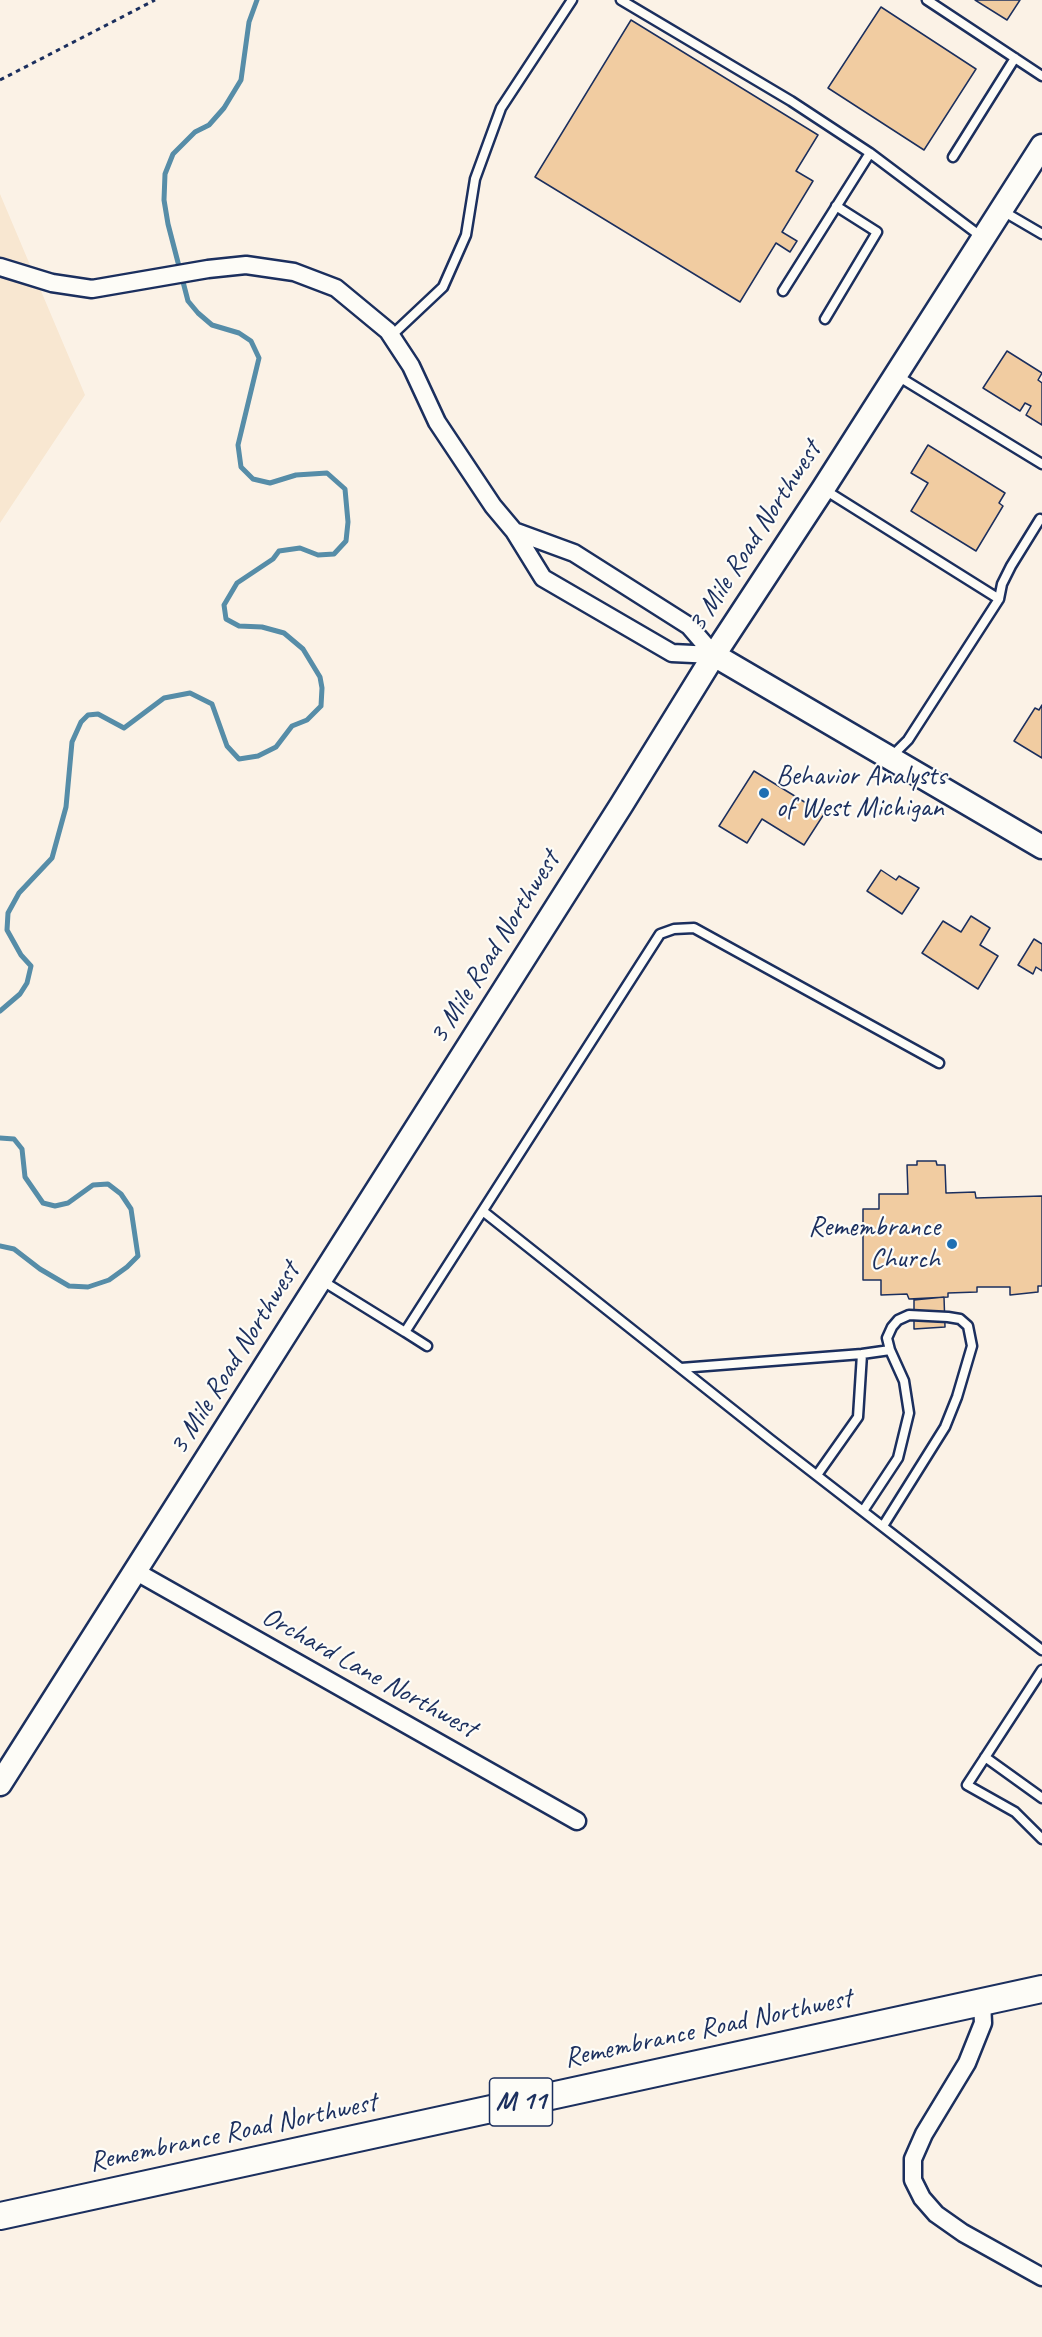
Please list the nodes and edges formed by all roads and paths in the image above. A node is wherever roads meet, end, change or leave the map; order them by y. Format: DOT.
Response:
graph roads {
  1 [pos="155,0"];
  2 [pos="572,0"];
  3 [pos="621,0"];
  4 [pos="927,0"];
  5 [pos="1015,58"];
  6 [pos="1042,76"];
  7 [pos="0,80"];
  8 [pos="1042,146"];
  9 [pos="870,153"];
  10 [pos="953,157"];
  11 [pos="836,206"];
  12 [pos="1001,210"];
  13 [pos="1042,234"];
  14 [pos="983,238"];
  15 [pos="0,267"];
  16 [pos="783,291"];
  17 [pos="825,319"];
  18 [pos="392,336"];
  19 [pos="896,375"];
  20 [pos="1042,464"];
  21 [pos="823,489"];
  22 [pos="1040,519"];
  23 [pos="514,531"];
  24 [pos="999,599"];
  25 [pos="714,655"];
  26 [pos="890,758"];
  27 [pos="1042,847"];
  28 [pos="939,1063"];
  29 [pos="484,1212"];
  30 [pos="320,1280"];
  31 [pos="405,1332"];
  32 [pos="427,1346"];
  33 [pos="890,1350"];
  34 [pos="862,1354"];
  35 [pos="681,1368"];
  36 [pos="817,1475"];
  37 [pos="863,1511"];
  38 [pos="883,1526"];
  39 [pos="135,1571"];
  40 [pos="1042,1650"];
  41 [pos="1042,1670"];
  42 [pos="986,1757"];
  43 [pos="0,1784"];
  44 [pos="1042,1798"];
  45 [pos="577,1821"];
  46 [pos="1042,1839"];
  47 [pos="1042,1989"];
  48 [pos="981,2002"];
  49 [pos="0,2217"];
  50 [pos="1042,2277"];
  1 -- 7 [label="path"];
  2 -- 18 [label="lane"];
  3 -- 9 [label="lane"];
  4 -- 5 [label="lane"];
  5 -- 6 [label="lane"];
  5 -- 10 [label="lane"];
  8 -- 12 [label="street, 3 Mile Road Northwest"];
  9 -- 11 [label="lane"];
  9 -- 14 [label="lane"];
  11 -- 16 [label="lane"];
  11 -- 17 [label="lane"];
  12 -- 13 [label="lane"];
  12 -- 14 [label="street, 3 Mile Road Northwest"];
  14 -- 19 [label="street, 3 Mile Road Northwest"];
  15 -- 18 [label="street"];
  18 -- 23 [label="street"];
  19 -- 20 [label="lane"];
  19 -- 21 [label="street, 3 Mile Road Northwest"];
  21 -- 24 [label="lane"];
  21 -- 25 [label="street, 3 Mile Road Northwest"];
  22 -- 24 [label="lane"];
  23 -- 25 [label="street"];
  23 -- 25 [label="street"];
  24 -- 26 [label="lane"];
  25 -- 26 [label="street"];
  25 -- 30 [label="street, 3 Mile Road Northwest"];
  26 -- 27 [label="street"];
  28 -- 29 [label="lane"];
  29 -- 31 [label="lane"];
  29 -- 35 [label="lane"];
  30 -- 31 [label="lane"];
  30 -- 39 [label="street, 3 Mile Road Northwest"];
  31 -- 32 [label="lane"];
  33 -- 34 [label="lane"];
  33 -- 37 [label="lane"];
  33 -- 38 [label="lane"];
  34 -- 35 [label="lane"];
  34 -- 36 [label="lane"];
  35 -- 36 [label="lane"];
  36 -- 37 [label="lane"];
  37 -- 38 [label="lane"];
  38 -- 40 [label="lane"];
  39 -- 43 [label="street, 3 Mile Road Northwest"];
  39 -- 45 [label="street, Orchard Lane Northwest"];
  41 -- 42 [label="lane"];
  42 -- 44 [label="lane"];
  42 -- 46 [label="lane"];
  47 -- 48 [label="main road, Remembrance Road Northwest / M 11"];
  48 -- 49 [label="main road, Remembrance Road Northwest / M 11"];
  48 -- 50 [label="street"];
}
